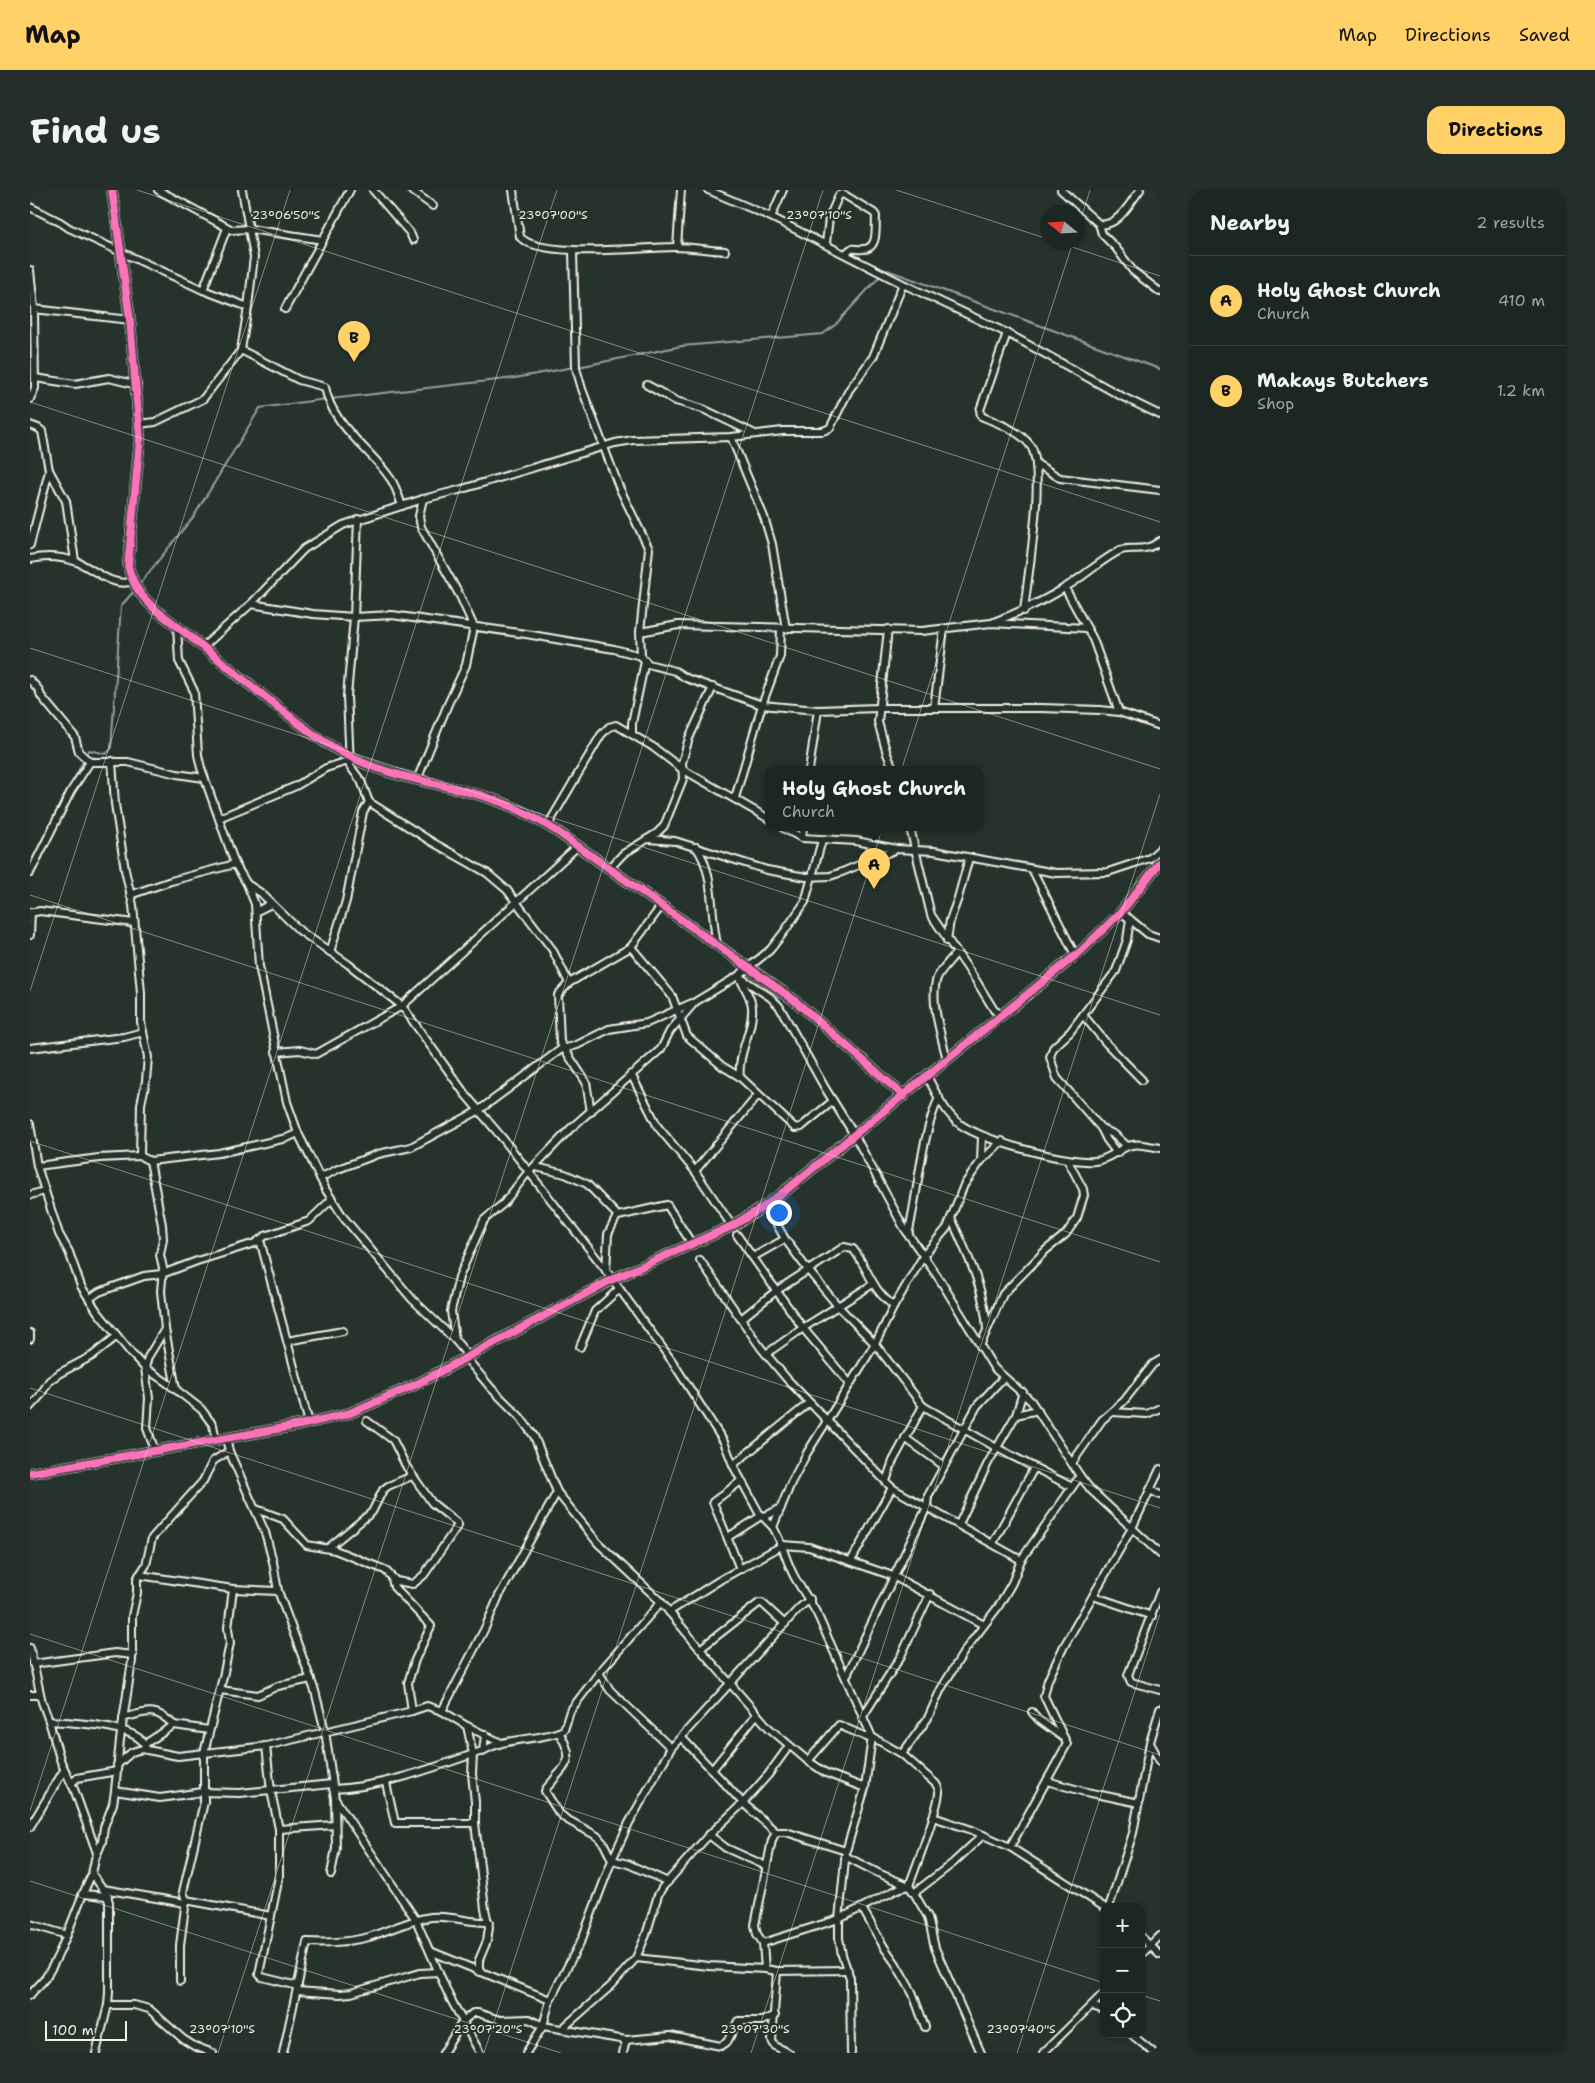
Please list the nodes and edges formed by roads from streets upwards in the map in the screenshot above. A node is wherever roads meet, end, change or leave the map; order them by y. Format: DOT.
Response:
graph roads {
  1 [pos="112,190"];
  2 [pos="158,190"];
  3 [pos="242,190"];
  4 [pos="350,190"];
  5 [pos="373,190"];
  6 [pos="412,190"];
  7 [pos="513,190"];
  8 [pos="681,190"];
  9 [pos="708,190"];
  10 [pos="731,190"];
  11 [pos="783,190"];
  12 [pos="1061,190"];
  13 [pos="1140,190"];
  14 [pos="728,198"];
  15 [pos="433,206"];
  16 [pos="30,207"];
  17 [pos="771,217"];
  18 [pos="1099,224"];
  19 [pos="227,228"];
  20 [pos="250,230"];
  21 [pos="323,240"];
  22 [pos="413,240"];
  23 [pos="826,243"];
  24 [pos="677,247"];
  25 [pos="122,251"];
  26 [pos="572,251"];
  27 [pos="725,251"];
  28 [pos="846,253"];
  29 [pos="30,270"];
  30 [pos="903,284"];
  31 [pos="203,290"];
  32 [pos="1160,292"];
  33 [pos="248,307"];
  34 [pos="34,309"];
  35 [pos="286,309"];
  36 [pos="130,320"];
  37 [pos="1008,333"];
  38 [pos="241,350"];
  39 [pos="32,358"];
  40 [pos="35,378"];
  41 [pos="137,385"];
  42 [pos="646,385"];
  43 [pos="30,399"];
  44 [pos="1160,415"];
  45 [pos="139,424"];
  46 [pos="30,425"];
  47 [pos="754,434"];
  48 [pos="731,437"];
  49 [pos="604,446"];
  50 [pos="1037,464"];
  51 [pos="49,470"];
  52 [pos="1160,490"];
  53 [pos="423,499"];
  54 [pos="402,506"];
  55 [pos="358,519"];
  56 [pos="1160,541"];
  57 [pos="30,545"];
  58 [pos="30,559"];
  59 [pos="76,562"];
  60 [pos="132,581"];
  61 [pos="1065,588"];
  62 [pos="251,604"];
  63 [pos="1024,611"];
  64 [pos="354,617"];
  65 [pos="991,623"];
  66 [pos="177,626"];
  67 [pos="474,627"];
  68 [pos="1086,628"];
  69 [pos="783,629"];
  70 [pos="888,629"];
  71 [pos="944,629"];
  72 [pos="640,632"];
  73 [pos="203,647"];
  74 [pos="643,659"];
  75 [pos="30,680"];
  76 [pos="713,687"];
  77 [pos="762,705"];
  78 [pos="878,708"];
  79 [pos="934,708"];
  80 [pos="818,710"];
  81 [pos="1120,712"];
  82 [pos="1160,726"];
  83 [pos="632,734"];
  84 [pos="348,759"];
  85 [pos="112,761"];
  86 [pos="90,762"];
  87 [pos="810,766"];
  88 [pos="893,766"];
  89 [pos="682,769"];
  90 [pos="204,778"];
  91 [pos="417,780"];
  92 [pos="736,798"];
  93 [pos="369,802"];
  94 [pos="765,816"];
  95 [pos="219,818"];
  96 [pos="548,825"];
  97 [pos="663,828"];
  98 [pos="789,831"];
  99 [pos="803,831"];
  100 [pos="911,831"];
  101 [pos="802,838"];
  102 [pos="648,839"];
  103 [pos="669,840"];
  104 [pos="822,840"];
  105 [pos="578,846"];
  106 [pos="696,848"];
  107 [pos="897,848"];
  108 [pos="915,848"];
  109 [pos="1160,849"];
  110 [pos="970,858"];
  111 [pos="1160,862"];
  112 [pos="235,864"];
  113 [pos="610,868"];
  114 [pos="1032,869"];
  115 [pos="30,873"];
  116 [pos="812,877"];
  117 [pos="247,884"];
  118 [pos="130,896"];
  119 [pos="518,902"];
  120 [pos="272,904"];
  121 [pos="662,905"];
  122 [pos="257,911"];
  123 [pos="31,912"];
  124 [pos="1121,912"];
  125 [pos="1130,919"];
  126 [pos="134,923"];
  127 [pos="30,935"];
  128 [pos="1160,938"];
  129 [pos="947,941"];
  130 [pos="717,944"];
  131 [pos="631,947"];
  132 [pos="330,952"];
  133 [pos="956,953"];
  134 [pos="1075,955"];
  135 [pos="748,966"];
  136 [pos="739,977"];
  137 [pos="569,984"];
  138 [pos="696,1002"];
  139 [pos="402,1006"];
  140 [pos="677,1009"];
  141 [pos="1002,1015"];
  142 [pos="1083,1015"];
  143 [pos="680,1019"];
  144 [pos="143,1032"];
  145 [pos="30,1048"];
  146 [pos="564,1048"];
  147 [pos="276,1052"];
  148 [pos="947,1060"];
  149 [pos="631,1074"];
  150 [pos="927,1076"];
  151 [pos="740,1077"];
  152 [pos="1142,1080"];
  153 [pos="758,1095"];
  154 [pos="904,1096"];
  155 [pos="939,1097"];
  156 [pos="833,1102"];
  157 [pos="478,1111"];
  158 [pos="591,1112"];
  159 [pos="30,1124"];
  160 [pos="1101,1128"];
  161 [pos="298,1133"];
  162 [pos="856,1136"];
  163 [pos="982,1136"];
  164 [pos="1002,1141"];
  165 [pos="1127,1146"];
  166 [pos="1160,1148"];
  167 [pos="1117,1153"];
  168 [pos="140,1156"];
  169 [pos="1067,1159"];
  170 [pos="150,1161"];
  171 [pos="980,1161"];
  172 [pos="37,1166"];
  173 [pos="536,1167"];
  174 [pos="695,1171"];
  175 [pos="528,1174"];
  176 [pos="320,1178"];
  177 [pos="45,1191"];
  178 [pos="30,1195"];
  179 [pos="332,1200"];
  180 [pos="617,1216"];
  181 [pos="951,1218"];
  182 [pos="775,1221"];
  183 [pos="732,1226"];
  184 [pos="737,1235"];
  185 [pos="908,1235"];
  186 [pos="785,1239"];
  187 [pos="260,1240"];
  188 [pos="692,1244"];
  189 [pos="924,1255"];
  190 [pos="754,1257"];
  191 [pos="700,1260"];
  192 [pos="808,1270"];
  193 [pos="606,1271"];
  194 [pos="162,1274"];
  195 [pos="611,1280"];
  196 [pos="873,1284"];
  197 [pos="618,1290"];
  198 [pos="776,1291"];
  199 [pos="89,1299"];
  200 [pos="838,1306"];
  201 [pos="894,1306"];
  202 [pos="741,1319"];
  203 [pos="803,1328"];
  204 [pos="165,1329"];
  205 [pos="987,1330"];
  206 [pos="343,1331"];
  207 [pos="30,1333"];
  208 [pos="117,1336"];
  209 [pos="30,1339"];
  210 [pos="454,1340"];
  211 [pos="287,1341"];
  212 [pos="875,1344"];
  213 [pos="580,1346"];
  214 [pos="980,1346"];
  215 [pos="766,1354"];
  216 [pos="468,1357"];
  217 [pos="1160,1360"];
  218 [pos="145,1368"];
  219 [pos="1003,1378"];
  220 [pos="850,1384"];
  221 [pos="176,1389"];
  222 [pos="1022,1392"];
  223 [pos="809,1403"];
  224 [pos="923,1406"];
  225 [pos="30,1407"];
  226 [pos="1160,1408"];
  227 [pos="1038,1410"];
  228 [pos="1112,1412"];
  229 [pos="1016,1415"];
  230 [pos="366,1421"];
  231 [pos="828,1421"];
  232 [pos="309,1423"];
  233 [pos="964,1430"];
  234 [pos="226,1438"];
  235 [pos="905,1438"];
  236 [pos="216,1440"];
  237 [pos="998,1448"];
  238 [pos="155,1450"];
  239 [pos="229,1451"];
  240 [pos="1072,1463"];
  241 [pos="733,1464"];
  242 [pos="944,1466"];
  243 [pos="1034,1468"];
  244 [pos="1160,1468"];
  245 [pos="30,1473"];
  246 [pos="412,1476"];
  247 [pos="1080,1476"];
  248 [pos="741,1481"];
  249 [pos="886,1481"];
  250 [pos="1072,1486"];
  251 [pos="892,1488"];
  252 [pos="1150,1490"];
  253 [pos="557,1492"];
  254 [pos="1160,1495"];
  255 [pos="927,1507"];
  256 [pos="781,1508"];
  257 [pos="256,1509"];
  258 [pos="760,1516"];
  259 [pos="959,1524"];
  260 [pos="772,1527"];
  261 [pos="1132,1528"];
  262 [pos="728,1537"];
  263 [pos="993,1543"];
  264 [pos="782,1545"];
  265 [pos="328,1548"];
  266 [pos="1160,1554"];
  267 [pos="1021,1560"];
  268 [pos="851,1561"];
  269 [pos="740,1569"];
  270 [pos="139,1575"];
  271 [pos="894,1576"];
  272 [pos="392,1579"];
  273 [pos="233,1589"];
  274 [pos="278,1591"];
  275 [pos="1160,1592"];
  276 [pos="930,1594"];
  277 [pos="1093,1596"];
  278 [pos="810,1599"];
  279 [pos="661,1602"];
  280 [pos="669,1612"];
  281 [pos="1152,1616"];
  282 [pos="785,1624"];
  283 [pos="984,1625"];
  284 [pos="30,1648"];
  285 [pos="700,1650"];
  286 [pos="133,1655"];
  287 [pos="33,1664"];
  288 [pos="599,1673"];
  289 [pos="846,1677"];
  290 [pos="311,1679"];
  291 [pos="731,1683"];
  292 [pos="220,1690"];
  293 [pos="1160,1690"];
  294 [pos="30,1695"];
  295 [pos="40,1695"];
  296 [pos="1160,1709"];
  297 [pos="442,1711"];
  298 [pos="412,1712"];
  299 [pos="1032,1712"];
  300 [pos="757,1714"];
  301 [pos="123,1718"];
  302 [pos="862,1718"];
  303 [pos="49,1721"];
  304 [pos="174,1725"];
  305 [pos="467,1726"];
  306 [pos="121,1730"];
  307 [pos="209,1730"];
  308 [pos="325,1731"];
  309 [pos="559,1732"];
  310 [pos="485,1734"];
  311 [pos="682,1738"];
  312 [pos="871,1738"];
  313 [pos="1066,1740"];
  314 [pos="1150,1742"];
  315 [pos="501,1743"];
  316 [pos="146,1746"];
  317 [pos="266,1746"];
  318 [pos="789,1746"];
  319 [pos="671,1748"];
  320 [pos="483,1752"];
  321 [pos="204,1753"];
  322 [pos="473,1754"];
  323 [pos="902,1754"];
  324 [pos="1158,1759"];
  325 [pos="1147,1760"];
  326 [pos="808,1761"];
  327 [pos="117,1768"];
  328 [pos="64,1770"];
  329 [pos="712,1770"];
  330 [pos="1047,1781"];
  331 [pos="72,1782"];
  332 [pos="386,1783"];
  333 [pos="332,1787"];
  334 [pos="865,1788"];
  335 [pos="116,1791"];
  336 [pos="271,1791"];
  337 [pos="203,1792"];
  338 [pos="335,1799"];
  339 [pos="743,1803"];
  340 [pos="1140,1803"];
  341 [pos="932,1817"];
  342 [pos="475,1823"];
  343 [pos="334,1825"];
  344 [pos="30,1827"];
  345 [pos="279,1830"];
  346 [pos="776,1832"];
  347 [pos="709,1835"];
  348 [pos="983,1835"];
  349 [pos="1010,1847"];
  350 [pos="97,1852"];
  351 [pos="846,1853"];
  352 [pos="612,1860"];
  353 [pos="766,1866"];
  354 [pos="92,1874"];
  355 [pos="331,1874"];
  356 [pos="668,1882"];
  357 [pos="909,1886"];
  358 [pos="103,1889"];
  359 [pos="914,1893"];
  360 [pos="82,1894"];
  361 [pos="108,1896"];
  362 [pos="186,1901"];
  363 [pos="1110,1903"];
  364 [pos="1100,1904"];
  365 [pos="862,1908"];
  366 [pos="271,1916"];
  367 [pos="839,1919"];
  368 [pos="416,1920"];
  369 [pos="489,1922"];
  370 [pos="30,1924"];
  371 [pos="67,1935"];
  372 [pos="1160,1936"];
  373 [pos="1145,1940"];
  374 [pos="763,1943"];
  375 [pos="1151,1945"];
  376 [pos="430,1951"];
  377 [pos="1145,1951"];
  378 [pos="1160,1955"];
  379 [pos="636,1958"];
  380 [pos="479,1960"];
  381 [pos="469,1968"];
  382 [pos="765,1969"];
  383 [pos="848,1970"];
  384 [pos="777,1971"];
  385 [pos="439,1972"];
  386 [pos="479,1972"];
  387 [pos="180,1981"];
  388 [pos="298,1989"];
  389 [pos="30,1994"];
  390 [pos="1098,1999"];
  391 [pos="550,2000"];
  392 [pos="1100,2003"];
  393 [pos="108,2004"];
  394 [pos="1092,2006"];
  395 [pos="1100,2009"];
  396 [pos="775,2015"];
  397 [pos="463,2021"];
  398 [pos="762,2021"];
  399 [pos="543,2026"];
  400 [pos="774,2027"];
  401 [pos="925,2027"];
  402 [pos="562,2030"];
  403 [pos="1136,2038"];
  404 [pos="626,2040"];
  405 [pos="193,2050"];
  406 [pos="721,2050"];
  407 [pos="96,2053"];
  408 [pos="213,2053"];
  409 [pos="284,2053"];
  410 [pos="443,2053"];
  411 [pos="480,2053"];
  412 [pos="526,2053"];
  413 [pos="623,2053"];
  414 [pos="789,2053"];
  415 [pos="852,2053"];
  416 [pos="981,2053"];
  417 [pos="1043,2053"];
  418 [pos="1153,2053"];
  1 -- 25 [label="street"];
  2 -- 19 [label="street"];
  3 -- 20 [label="street"];
  4 -- 21 [label="street"];
  5 -- 22 [label="street"];
  6 -- 15 [label="street"];
  7 -- 26 [label="street"];
  8 -- 24 [label="street"];
  9 -- 14 [label="street"];
  10 -- 14 [label="street"];
  11 -- 17 [label="street"];
  12 -- 18 [label="street"];
  13 -- 18 [label="street"];
  14 -- 17 [label="street"];
  16 -- 25 [label="street"];
  17 -- 23 [label="street"];
  18 -- 32 [label="street"];
  19 -- 20 [label="street"];
  19 -- 31 [label="street"];
  20 -- 21 [label="street"];
  20 -- 33 [label="street"];
  21 -- 35 [label="street"];
  23 -- 28 [label="street"];
  23 -- 28 [label="street"];
  24 -- 26 [label="street"];
  24 -- 27 [label="street"];
  25 -- 31 [label="street"];
  25 -- 36 [label="street"];
  26 -- 49 [label="street"];
  28 -- 30 [label="street"];
  29 -- 34 [label="street"];
  30 -- 37 [label="street"];
  30 -- 47 [label="street"];
  31 -- 33 [label="street"];
  33 -- 38 [label="street"];
  34 -- 36 [label="street"];
  34 -- 39 [label="street"];
  36 -- 41 [label="street"];
  37 -- 44 [label="street"];
  37 -- 50 [label="street"];
  38 -- 45 [label="street"];
  38 -- 54 [label="street"];
  39 -- 40 [label="street"];
  40 -- 41 [label="street"];
  40 -- 43 [label="street"];
  41 -- 45 [label="street"];
  42 -- 47 [label="street"];
  45 -- 60 [label="street"];
  46 -- 51 [label="street"];
  47 -- 48 [label="street"];
  48 -- 49 [label="street"];
  48 -- 69 [label="street"];
  49 -- 53 [label="street"];
  49 -- 72 [label="street"];
  50 -- 52 [label="street"];
  50 -- 63 [label="street"];
  51 -- 57 [label="street"];
  51 -- 59 [label="street"];
  53 -- 54 [label="street"];
  53 -- 67 [label="street"];
  54 -- 55 [label="street"];
  55 -- 62 [label="street"];
  55 -- 64 [label="street"];
  56 -- 61 [label="street"];
  58 -- 59 [label="street"];
  59 -- 60 [label="street"];
  60 -- 66 [label="street"];
  61 -- 63 [label="street"];
  61 -- 68 [label="street"];
  62 -- 64 [label="street"];
  62 -- 73 [label="street"];
  63 -- 65 [label="street"];
  64 -- 67 [label="street"];
  64 -- 84 [label="street"];
  65 -- 68 [label="street"];
  65 -- 71 [label="street"];
  66 -- 73 [label="street"];
  66 -- 90 [label="street"];
  67 -- 74 [label="street"];
  67 -- 91 [label="street"];
  68 -- 81 [label="street"];
  69 -- 70 [label="street"];
  69 -- 72 [label="street"];
  69 -- 77 [label="street"];
  70 -- 71 [label="street"];
  70 -- 78 [label="street"];
  71 -- 79 [label="street"];
  72 -- 74 [label="street"];
  73 -- 84 [label="street"];
  74 -- 76 [label="street"];
  74 -- 83 [label="street"];
  75 -- 86 [label="street"];
  76 -- 77 [label="street"];
  76 -- 89 [label="street"];
  77 -- 80 [label="street"];
  77 -- 92 [label="street"];
  78 -- 79 [label="street"];
  78 -- 80 [label="street"];
  78 -- 88 [label="street"];
  79 -- 81 [label="street"];
  80 -- 87 [label="street"];
  81 -- 82 [label="street"];
  83 -- 89 [label="street"];
  83 -- 96 [label="street"];
  84 -- 91 [label="street"];
  84 -- 93 [label="street"];
  84 -- 95 [label="street"];
  85 -- 86 [label="street"];
  85 -- 90 [label="street"];
  85 -- 118 [label="street"];
  86 -- 115 [label="street"];
  89 -- 92 [label="street"];
  89 -- 97 [label="street"];
  90 -- 95 [label="street"];
  91 -- 96 [label="street"];
  92 -- 94 [label="street"];
  93 -- 119 [label="street"];
  93 -- 132 [label="street"];
  95 -- 112 [label="street"];
  96 -- 105 [label="street"];
  97 -- 102 [label="street"];
  97 -- 103 [label="street"];
  98 -- 101 [label="street"];
  99 -- 101 [label="street"];
  100 -- 108 [label="street"];
  101 -- 104 [label="street"];
  102 -- 103 [label="street"];
  102 -- 113 [label="street"];
  103 -- 106 [label="street"];
  104 -- 107 [label="street"];
  104 -- 116 [label="street"];
  105 -- 113 [label="street"];
  105 -- 119 [label="street"];
  106 -- 116 [label="street"];
  106 -- 130 [label="street"];
  107 -- 108 [label="street"];
  107 -- 116 [label="street"];
  108 -- 110 [label="street"];
  108 -- 129 [label="street"];
  109 -- 114 [label="street"];
  110 -- 114 [label="street"];
  110 -- 129 [label="street"];
  111 -- 124 [label="street"];
  112 -- 117 [label="street"];
  112 -- 118 [label="street"];
  113 -- 121 [label="street"];
  114 -- 134 [label="street"];
  116 -- 135 [label="street"];
  117 -- 120 [label="street"];
  117 -- 122 [label="street"];
  118 -- 126 [label="street"];
  119 -- 137 [label="street"];
  119 -- 139 [label="street"];
  120 -- 122 [label="street"];
  120 -- 132 [label="street"];
  121 -- 130 [label="street"];
  121 -- 131 [label="street"];
  122 -- 147 [label="street"];
  123 -- 126 [label="street"];
  123 -- 127 [label="street"];
  124 -- 125 [label="street"];
  124 -- 134 [label="street"];
  125 -- 128 [label="street"];
  125 -- 142 [label="street"];
  126 -- 144 [label="street"];
  129 -- 133 [label="street"];
  130 -- 135 [label="street"];
  131 -- 137 [label="street"];
  131 -- 140 [label="street"];
  132 -- 139 [label="street"];
  133 -- 141 [label="street"];
  133 -- 148 [label="street"];
  134 -- 141 [label="street"];
  135 -- 136 [label="street"];
  135 -- 154 [label="street"];
  136 -- 138 [label="street"];
  136 -- 151 [label="street"];
  136 -- 156 [label="street"];
  137 -- 146 [label="street"];
  138 -- 140 [label="street"];
  138 -- 143 [label="street"];
  139 -- 147 [label="street"];
  139 -- 157 [label="street"];
  140 -- 143 [label="street"];
  140 -- 146 [label="street"];
  141 -- 148 [label="street"];
  142 -- 152 [label="street"];
  142 -- 160 [label="street"];
  143 -- 149 [label="street"];
  143 -- 151 [label="street"];
  144 -- 145 [label="street"];
  144 -- 168 [label="street"];
  146 -- 157 [label="street"];
  146 -- 158 [label="street"];
  147 -- 161 [label="street"];
  148 -- 150 [label="street"];
  149 -- 158 [label="street"];
  149 -- 174 [label="street"];
  150 -- 154 [label="street"];
  150 -- 155 [label="street"];
  151 -- 153 [label="street"];
  153 -- 156 [label="street"];
  153 -- 174 [label="street"];
  154 -- 162 [label="street"];
  155 -- 163 [label="street"];
  155 -- 185 [label="street"];
  156 -- 162 [label="street"];
  157 -- 175 [label="street"];
  157 -- 176 [label="street"];
  158 -- 173 [label="street"];
  159 -- 172 [label="street"];
  160 -- 165 [label="street"];
  160 -- 167 [label="street"];
  161 -- 170 [label="street"];
  161 -- 176 [label="street"];
  162 -- 183 [label="street"];
  162 -- 185 [label="street"];
  163 -- 164 [label="street"];
  163 -- 171 [label="street"];
  164 -- 169 [label="street"];
  164 -- 171 [label="street"];
  165 -- 166 [label="street"];
  165 -- 167 [label="street"];
  167 -- 169 [label="street"];
  168 -- 170 [label="street"];
  168 -- 172 [label="street"];
  169 -- 205 [label="street"];
  170 -- 194 [label="street"];
  171 -- 181 [label="street"];
  172 -- 177 [label="street"];
  173 -- 175 [label="street"];
  173 -- 180 [label="street"];
  174 -- 183 [label="street"];
  175 -- 193 [label="street"];
  175 -- 210 [label="street"];
  176 -- 179 [label="street"];
  177 -- 178 [label="street"];
  177 -- 199 [label="street"];
  179 -- 187 [label="street"];
  179 -- 210 [label="street"];
  180 -- 188 [label="street"];
  180 -- 193 [label="street"];
  181 -- 189 [label="street"];
  181 -- 205 [label="street"];
  182 -- 186 [label="street"];
  183 -- 188 [label="street"];
  184 -- 190 [label="street"];
  185 -- 189 [label="street"];
  186 -- 190 [label="street"];
  186 -- 192 [label="street"];
  187 -- 194 [label="street"];
  187 -- 211 [label="street"];
  188 -- 195 [label="street"];
  189 -- 201 [label="street"];
  189 -- 214 [label="street"];
  190 -- 198 [label="street"];
  191 -- 202 [label="street"];
  192 -- 196 [label="street"];
  192 -- 198 [label="street"];
  192 -- 200 [label="street"];
  193 -- 195 [label="street"];
  194 -- 199 [label="street"];
  194 -- 204 [label="street"];
  195 -- 197 [label="street"];
  195 -- 216 [label="street"];
  196 -- 200 [label="street"];
  196 -- 201 [label="street"];
  197 -- 213 [label="street"];
  197 -- 241 [label="street"];
  198 -- 202 [label="street"];
  198 -- 203 [label="street"];
  199 -- 208 [label="street"];
  200 -- 203 [label="street"];
  200 -- 212 [label="street"];
  201 -- 212 [label="street"];
  202 -- 215 [label="street"];
  203 -- 215 [label="street"];
  203 -- 220 [label="street"];
  204 -- 218 [label="street"];
  204 -- 221 [label="street"];
  205 -- 214 [label="street"];
  206 -- 211 [label="street"];
  207 -- 209 [label="street"];
  208 -- 218 [label="street"];
  208 -- 225 [label="street"];
  210 -- 216 [label="street"];
  211 -- 232 [label="street"];
  212 -- 220 [label="street"];
  212 -- 224 [label="street"];
  214 -- 219 [label="street"];
  215 -- 223 [label="street"];
  216 -- 232 [label="street"];
  216 -- 253 [label="street"];
  217 -- 228 [label="street"];
  218 -- 221 [label="street"];
  218 -- 238 [label="street"];
  219 -- 222 [label="street"];
  219 -- 233 [label="street"];
  220 -- 231 [label="street"];
  221 -- 236 [label="street"];
  222 -- 227 [label="street"];
  222 -- 229 [label="street"];
  223 -- 231 [label="street"];
  223 -- 241 [label="street"];
  224 -- 233 [label="street"];
  224 -- 235 [label="street"];
  226 -- 228 [label="street"];
  227 -- 229 [label="street"];
  227 -- 240 [label="street"];
  228 -- 240 [label="street"];
  229 -- 237 [label="street"];
  230 -- 246 [label="street"];
  231 -- 249 [label="street"];
  231 -- 256 [label="street"];
  232 -- 234 [label="street"];
  233 -- 237 [label="street"];
  233 -- 242 [label="street"];
  234 -- 236 [label="street"];
  234 -- 239 [label="street"];
  235 -- 242 [label="street"];
  235 -- 249 [label="street"];
  236 -- 238 [label="street"];
  237 -- 243 [label="street"];
  237 -- 259 [label="street"];
  238 -- 245 [label="street"];
  239 -- 257 [label="street"];
  239 -- 270 [label="street"];
  240 -- 247 [label="street"];
  241 -- 248 [label="street"];
  242 -- 255 [label="street"];
  243 -- 250 [label="street"];
  243 -- 263 [label="street"];
  244 -- 252 [label="street"];
  246 -- 265 [label="street"];
  246 -- 272 [label="street"];
  247 -- 250 [label="street"];
  247 -- 261 [label="street"];
  248 -- 258 [label="street"];
  248 -- 262 [label="street"];
  249 -- 251 [label="street"];
  250 -- 267 [label="street"];
  251 -- 255 [label="street"];
  251 -- 268 [label="street"];
  252 -- 254 [label="street"];
  252 -- 261 [label="street"];
  253 -- 279 [label="street"];
  253 -- 297 [label="street"];
  255 -- 259 [label="street"];
  255 -- 271 [label="street"];
  256 -- 258 [label="street"];
  256 -- 260 [label="street"];
  257 -- 265 [label="street"];
  257 -- 274 [label="street"];
  258 -- 260 [label="street"];
  258 -- 262 [label="street"];
  259 -- 263 [label="street"];
  260 -- 264 [label="street"];
  261 -- 266 [label="street"];
  261 -- 277 [label="street"];
  262 -- 269 [label="street"];
  263 -- 267 [label="street"];
  264 -- 268 [label="street"];
  264 -- 269 [label="street"];
  264 -- 278 [label="street"];
  265 -- 272 [label="street"];
  267 -- 283 [label="street"];
  268 -- 271 [label="street"];
  269 -- 280 [label="street"];
  270 -- 273 [label="street"];
  270 -- 286 [label="street"];
  271 -- 276 [label="street"];
  271 -- 289 [label="street"];
  272 -- 298 [label="street"];
  273 -- 274 [label="street"];
  273 -- 292 [label="street"];
  274 -- 290 [label="street"];
  275 -- 281 [label="street"];
  276 -- 283 [label="street"];
  276 -- 302 [label="street"];
  277 -- 281 [label="street"];
  277 -- 313 [label="street"];
  278 -- 282 [label="street"];
  278 -- 289 [label="street"];
  279 -- 280 [label="street"];
  279 -- 288 [label="street"];
  280 -- 285 [label="street"];
  281 -- 293 [label="street"];
  282 -- 285 [label="street"];
  282 -- 291 [label="street"];
  283 -- 323 [label="street"];
  284 -- 287 [label="street"];
  285 -- 291 [label="street"];
  286 -- 287 [label="street"];
  286 -- 301 [label="street"];
  287 -- 295 [label="street"];
  288 -- 309 [label="street"];
  288 -- 319 [label="street"];
  289 -- 302 [label="street"];
  290 -- 292 [label="street"];
  290 -- 308 [label="street"];
  291 -- 300 [label="street"];
  291 -- 311 [label="street"];
  292 -- 307 [label="street"];
  294 -- 295 [label="street"];
  295 -- 303 [label="street"];
  296 -- 314 [label="street"];
  297 -- 298 [label="street"];
  297 -- 305 [label="street"];
  298 -- 308 [label="street"];
  299 -- 313 [label="street"];
  300 -- 318 [label="street"];
  300 -- 329 [label="street"];
  301 -- 304 [label="street"];
  301 -- 306 [label="street"];
  302 -- 312 [label="street"];
  303 -- 306 [label="street"];
  303 -- 328 [label="street"];
  304 -- 307 [label="street"];
  304 -- 316 [label="street"];
  305 -- 310 [label="street"];
  305 -- 322 [label="street"];
  306 -- 316 [label="street"];
  306 -- 327 [label="street"];
  307 -- 321 [label="street"];
  308 -- 317 [label="street"];
  308 -- 333 [label="street"];
  309 -- 315 [label="street"];
  309 -- 352 [label="street"];
  310 -- 315 [label="street"];
  310 -- 320 [label="street"];
  311 -- 319 [label="street"];
  311 -- 329 [label="street"];
  312 -- 323 [label="street"];
  312 -- 326 [label="street"];
  312 -- 334 [label="street"];
  313 -- 330 [label="street"];
  314 -- 324 [label="street"];
  314 -- 325 [label="street"];
  315 -- 320 [label="street"];
  316 -- 321 [label="street"];
  316 -- 327 [label="street"];
  317 -- 321 [label="street"];
  317 -- 336 [label="street"];
  318 -- 326 [label="street"];
  318 -- 339 [label="street"];
  319 -- 352 [label="street"];
  320 -- 322 [label="street"];
  321 -- 337 [label="street"];
  322 -- 332 [label="street"];
  322 -- 342 [label="street"];
  323 -- 341 [label="street"];
  324 -- 325 [label="street"];
  325 -- 340 [label="street"];
  326 -- 334 [label="street"];
  327 -- 331 [label="street"];
  327 -- 335 [label="street"];
  328 -- 331 [label="street"];
  328 -- 344 [label="street"];
  329 -- 339 [label="street"];
  330 -- 340 [label="street"];
  330 -- 349 [label="street"];
  331 -- 350 [label="street"];
  332 -- 333 [label="street"];
  332 -- 342 [label="street"];
  333 -- 336 [label="street"];
  333 -- 338 [label="street"];
  334 -- 351 [label="street"];
  335 -- 337 [label="street"];
  335 -- 350 [label="street"];
  336 -- 337 [label="street"];
  336 -- 345 [label="street"];
  337 -- 362 [label="street"];
  338 -- 343 [label="street"];
  338 -- 368 [label="street"];
  339 -- 346 [label="street"];
  339 -- 347 [label="street"];
  340 -- 363 [label="street"];
  341 -- 348 [label="street"];
  341 -- 357 [label="street"];
  342 -- 369 [label="street"];
  343 -- 345 [label="street"];
  343 -- 355 [label="street"];
  345 -- 366 [label="street"];
  346 -- 351 [label="street"];
  346 -- 353 [label="street"];
  347 -- 353 [label="street"];
  347 -- 356 [label="street"];
  348 -- 349 [label="street"];
  348 -- 359 [label="street"];
  349 -- 364 [label="street"];
  350 -- 354 [label="street"];
  351 -- 357 [label="street"];
  351 -- 367 [label="street"];
  352 -- 356 [label="street"];
  352 -- 391 [label="street"];
  353 -- 374 [label="street"];
  354 -- 358 [label="street"];
  354 -- 360 [label="street"];
  356 -- 379 [label="street"];
  357 -- 359 [label="street"];
  357 -- 365 [label="street"];
  358 -- 361 [label="street"];
  358 -- 362 [label="street"];
  359 -- 416 [label="street"];
  360 -- 361 [label="street"];
  360 -- 371 [label="street"];
  361 -- 393 [label="street"];
  362 -- 366 [label="street"];
  362 -- 387 [label="street"];
  365 -- 367 [label="street"];
  365 -- 401 [label="street"];
  366 -- 388 [label="street"];
  367 -- 374 [label="street"];
  367 -- 383 [label="street"];
  368 -- 369 [label="street"];
  368 -- 376 [label="street"];
  368 -- 388 [label="street"];
  369 -- 380 [label="street"];
  370 -- 371 [label="street"];
  371 -- 389 [label="street"];
  372 -- 375 [label="street"];
  373 -- 375 [label="street"];
  374 -- 382 [label="street"];
  375 -- 377 [label="street"];
  375 -- 378 [label="street"];
  376 -- 381 [label="street"];
  376 -- 385 [label="street"];
  379 -- 382 [label="street"];
  379 -- 402 [label="street"];
  380 -- 381 [label="street"];
  380 -- 386 [label="street"];
  381 -- 386 [label="street"];
  382 -- 384 [label="street"];
  383 -- 384 [label="street"];
  383 -- 415 [label="street"];
  384 -- 396 [label="street"];
  385 -- 388 [label="street"];
  385 -- 397 [label="street"];
  386 -- 391 [label="street"];
  388 -- 409 [label="street"];
  390 -- 392 [label="street"];
  390 -- 394 [label="street"];
  391 -- 399 [label="street"];
  393 -- 405 [label="street"];
  393 -- 407 [label="street"];
  394 -- 395 [label="street"];
  394 -- 417 [label="street"];
  396 -- 398 [label="street"];
  396 -- 400 [label="street"];
  397 -- 399 [label="street"];
  397 -- 410 [label="street"];
  397 -- 411 [label="street"];
  398 -- 400 [label="street"];
  398 -- 406 [label="street"];
  399 -- 402 [label="street"];
  399 -- 412 [label="street"];
  400 -- 414 [label="street"];
  402 -- 404 [label="street"];
  403 -- 418 [label="street"];
  404 -- 406 [label="street"];
  404 -- 413 [label="street"];
  405 -- 408 [label="street"];
}
